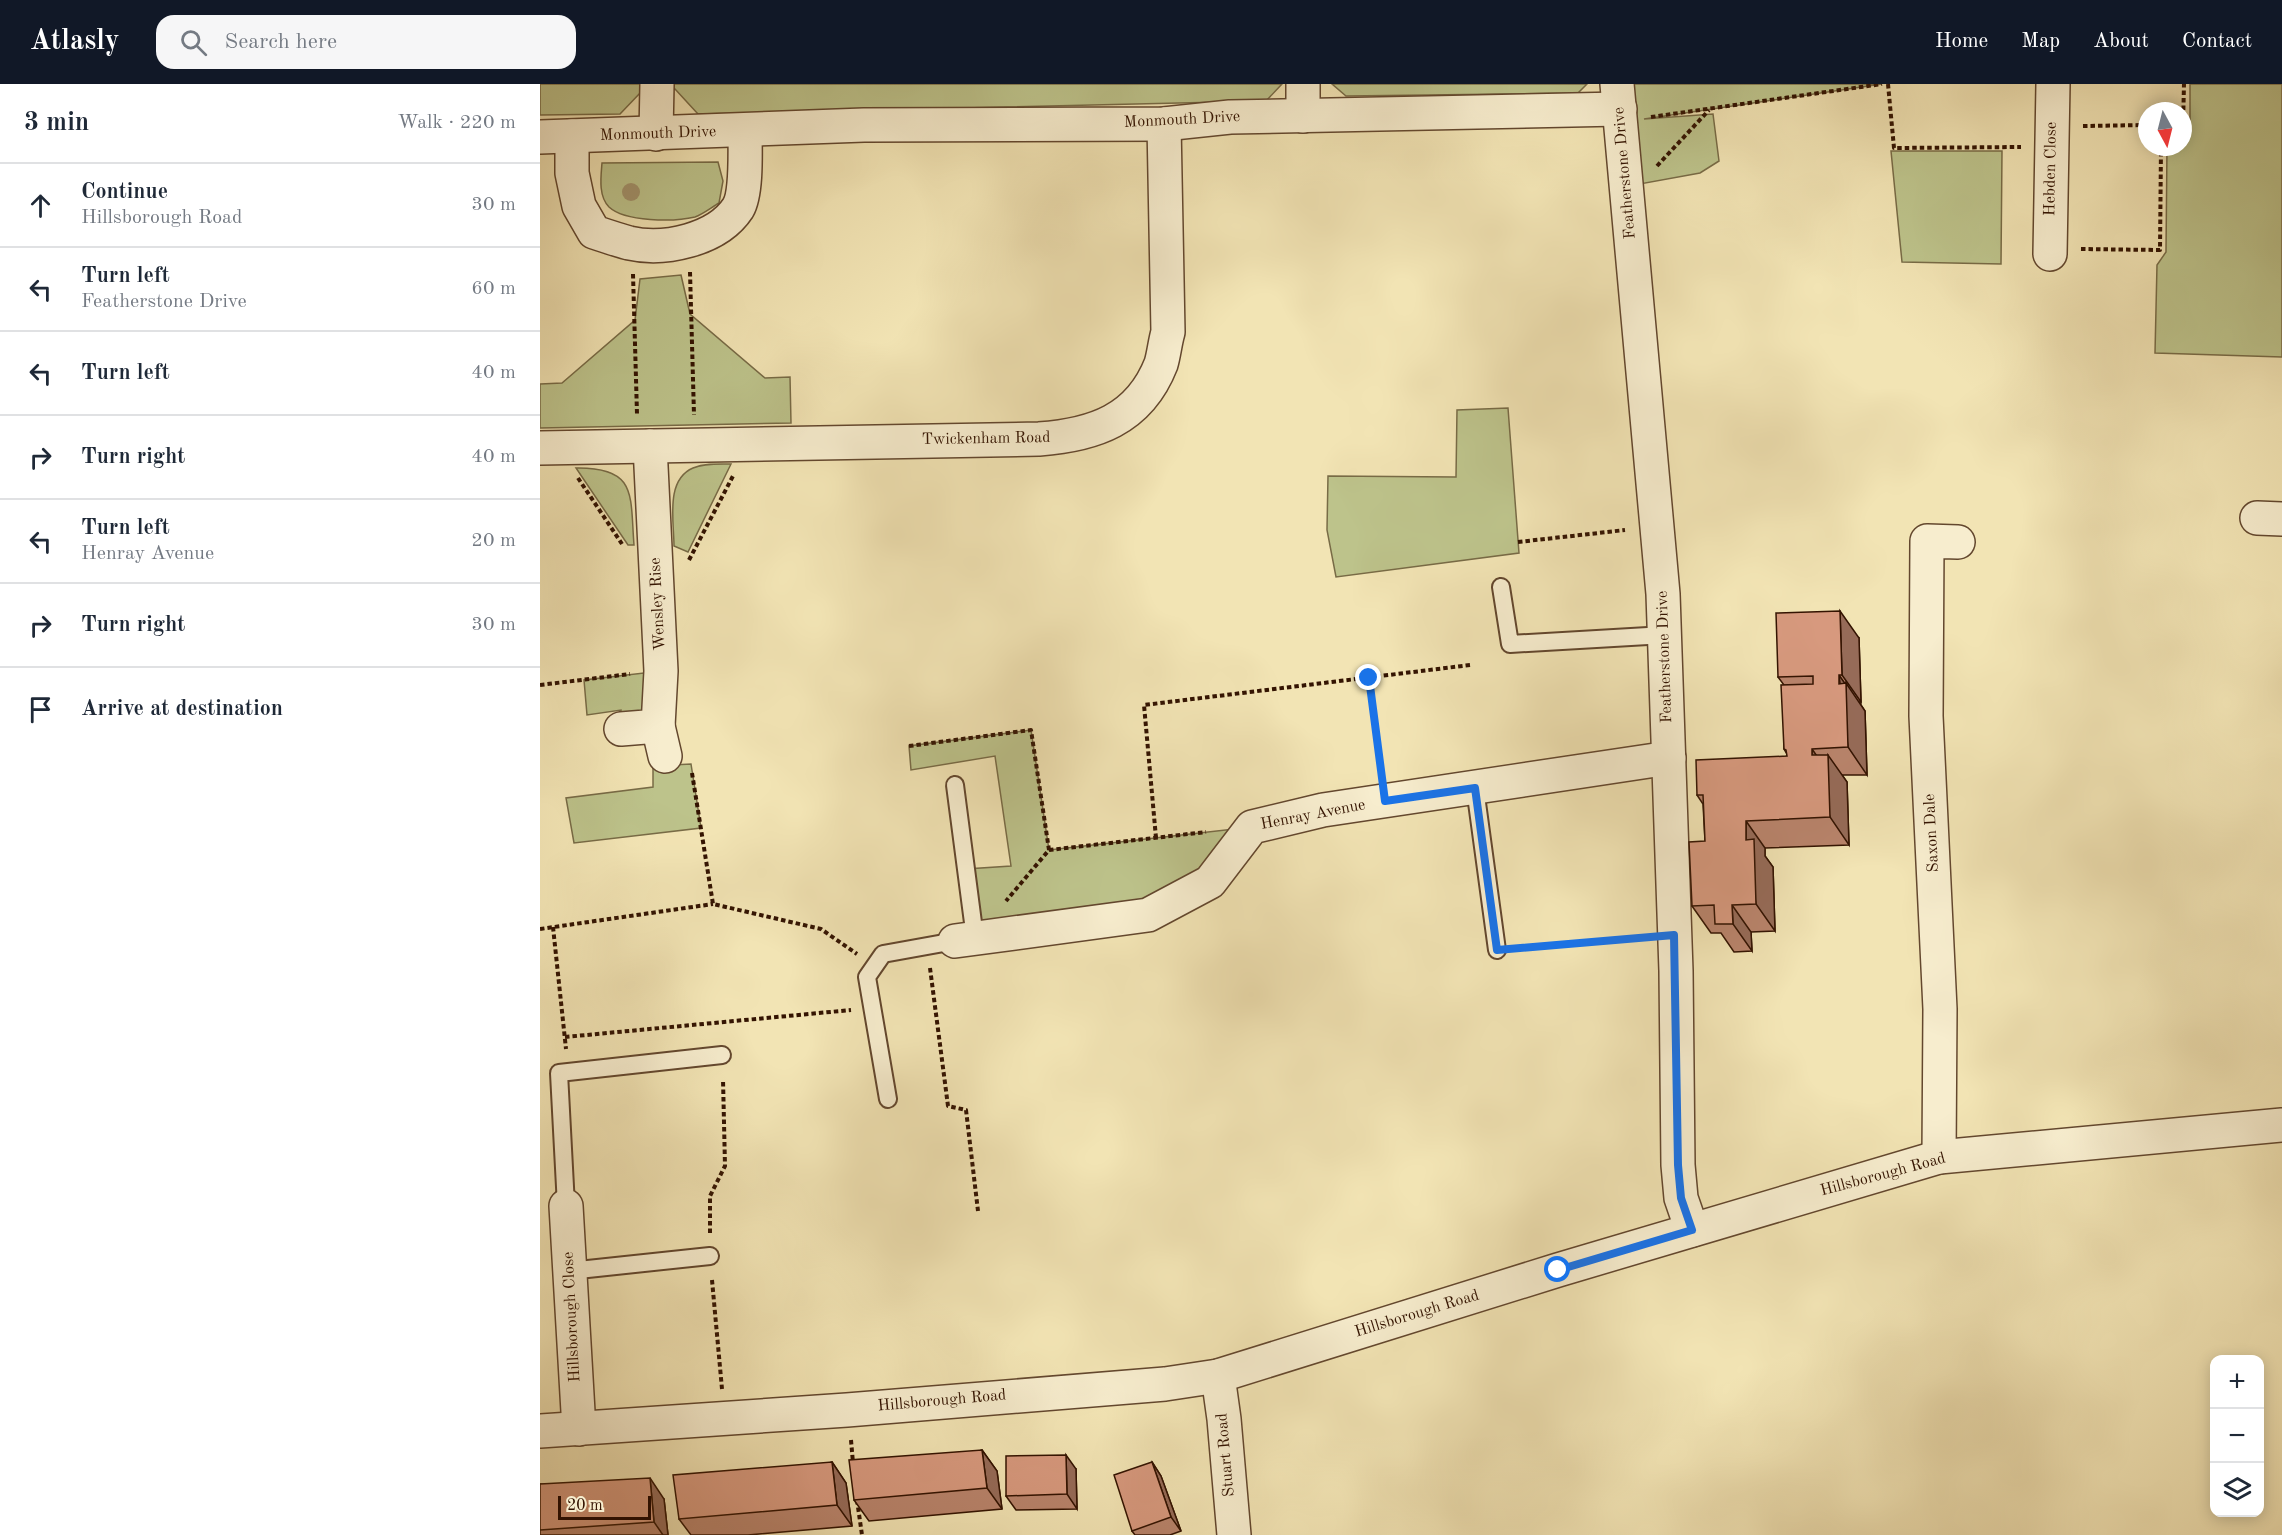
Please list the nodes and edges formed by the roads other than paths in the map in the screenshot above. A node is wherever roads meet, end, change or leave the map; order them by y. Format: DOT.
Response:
graph roads {
  1 [pos="657,84"];
  2 [pos="2053,84"];
  3 [pos="1303,100"];
  4 [pos="1619,105"];
  5 [pos="1164,124"];
  6 [pos="745,131"];
  7 [pos="656,134"];
  8 [pos="556,136"];
  9 [pos="2050,254"];
  10 [pos="644,446"];
  11 [pos="540,448"];
  12 [pos="1958,542"];
  13 [pos="1501,587"];
  14 [pos="1665,636"];
  15 [pos="621,729"];
  16 [pos="1669,758"];
  17 [pos="955,785"];
  18 [pos="1475,788"];
  19 [pos="952,942"];
  20 [pos="1497,950"];
  21 [pos="722,1055"];
  22 [pos="888,1099"];
  23 [pos="2282,1125"];
  24 [pos="1939,1157"];
  25 [pos="566,1206"];
  26 [pos="1692,1230"];
  27 [pos="710,1256"];
  28 [pos="570,1271"];
  29 [pos="1218,1376"];
  30 [pos="579,1429"];
  31 [pos="540,1431"];
  32 [pos="1234,1535"];
  1 -- 7 [label="street"];
  2 -- 9 [label="street, Hebden Close"];
  3 -- 4 [label="street, Monmouth Drive"];
  3 -- 5 [label="street, Monmouth Drive"];
  4 -- 14 [label="street, Featherstone Drive"];
  5 -- 6 [label="street, Monmouth Drive"];
  5 -- 10 [label="street, Twickenham Road"];
  6 -- 7 [label="street, Monmouth Drive"];
  6 -- 8 [label="street, Monmouth Drive"];
  7 -- 8 [label="street, Monmouth Drive"];
  10 -- 11 [label="street, Twickenham Road"];
  10 -- 15 [label="street, Wensley Rise"];
  12 -- 24 [label="street, Saxon Dale"];
  13 -- 14 [label="lane"];
  14 -- 16 [label="street, Featherstone Drive"];
  16 -- 18 [label="street, Henray Avenue"];
  16 -- 26 [label="street, Featherstone Drive"];
  17 -- 19 [label="lane"];
  18 -- 19 [label="street, Henray Avenue"];
  18 -- 20 [label="lane"];
  19 -- 22 [label="lane"];
  21 -- 25 [label="lane"];
  23 -- 24 [label="street, Hillsborough Road"];
  24 -- 26 [label="street, Hillsborough Road"];
  25 -- 28 [label="street, Hillsborough Close"];
  26 -- 29 [label="street, Hillsborough Road"];
  27 -- 28 [label="lane"];
  28 -- 30 [label="street, Hillsborough Close"];
  29 -- 30 [label="street, Hillsborough Road"];
  29 -- 32 [label="street, Stuart Road"];
  30 -- 31 [label="street, Hillsborough Road"];
}
